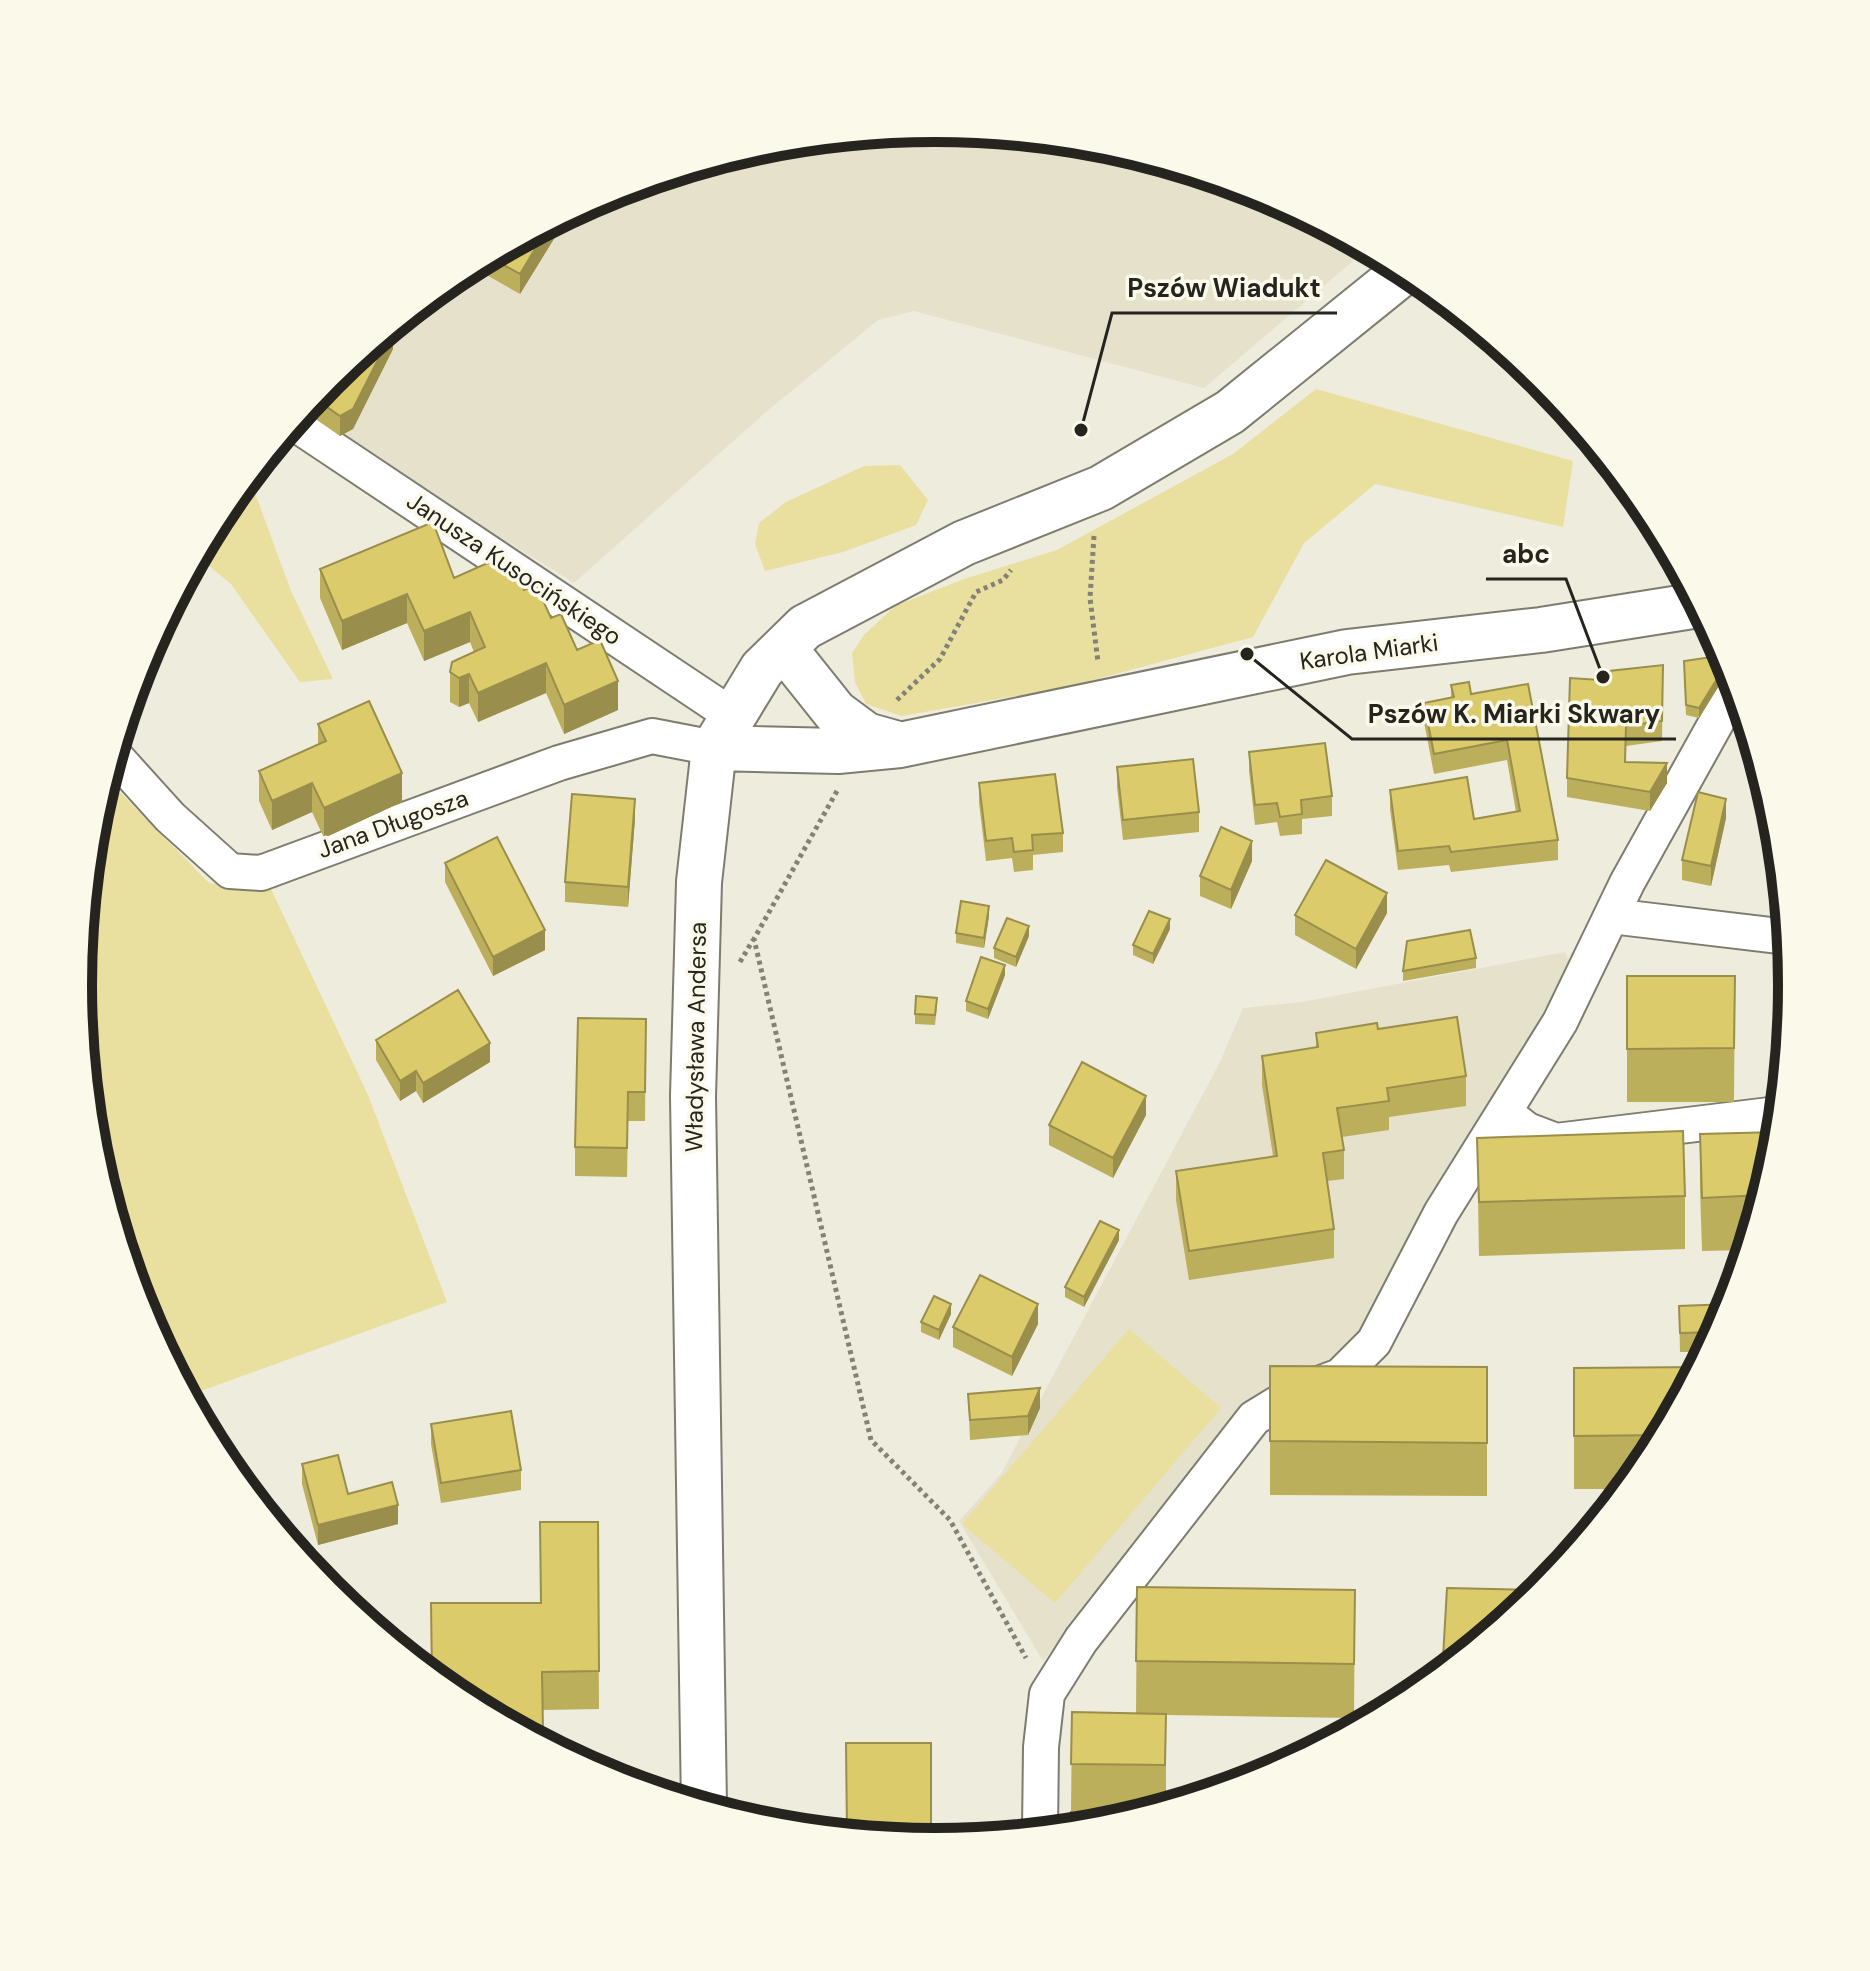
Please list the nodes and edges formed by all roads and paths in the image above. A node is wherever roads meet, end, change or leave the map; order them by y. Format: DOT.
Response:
graph roads {
  1 [pos="1394,279"];
  2 [pos="302,429"];
  3 [pos="1094,535"];
  4 [pos="1021,558"];
  5 [pos="1688,607"];
  6 [pos="784,648"];
  7 [pos="1109,701"];
  8 [pos="1728,702"];
  9 [pos="724,732"];
  10 [pos="877,743"];
  11 [pos="122,764"];
  12 [pos="1611,916"];
  13 [pos="1776,936"];
  14 [pos="1504,1112"];
  15 [pos="1768,1115"];
  16 [pos="1047,1694"];
  17 [pos="704,1796"];
  18 [pos="1040,1822"];
  1 -- 6 [label="main road, Władysława Andersa"];
  2 -- 9 [label="street, Janusza Kusocińskiego"];
  3 -- 7 [label="path"];
  4 -- 10 [label="path"];
  5 -- 7 [label="main road, Karola Miarki"];
  6 -- 9 [label="main road, Władysława Andersa"];
  6 -- 10 [label="main road"];
  7 -- 10 [label="main road, Karola Miarki"];
  8 -- 12 [label="street"];
  9 -- 10 [label="main road, Karola Miarki"];
  9 -- 11 [label="street, Jana Długosza"];
  9 -- 17 [label="main road, Władysława Andersa"];
  10 -- 16 [label="path"];
  12 -- 13 [label="street"];
  12 -- 14 [label="street"];
  14 -- 15 [label="street"];
  14 -- 16 [label="street"];
  16 -- 18 [label="street"];
}
